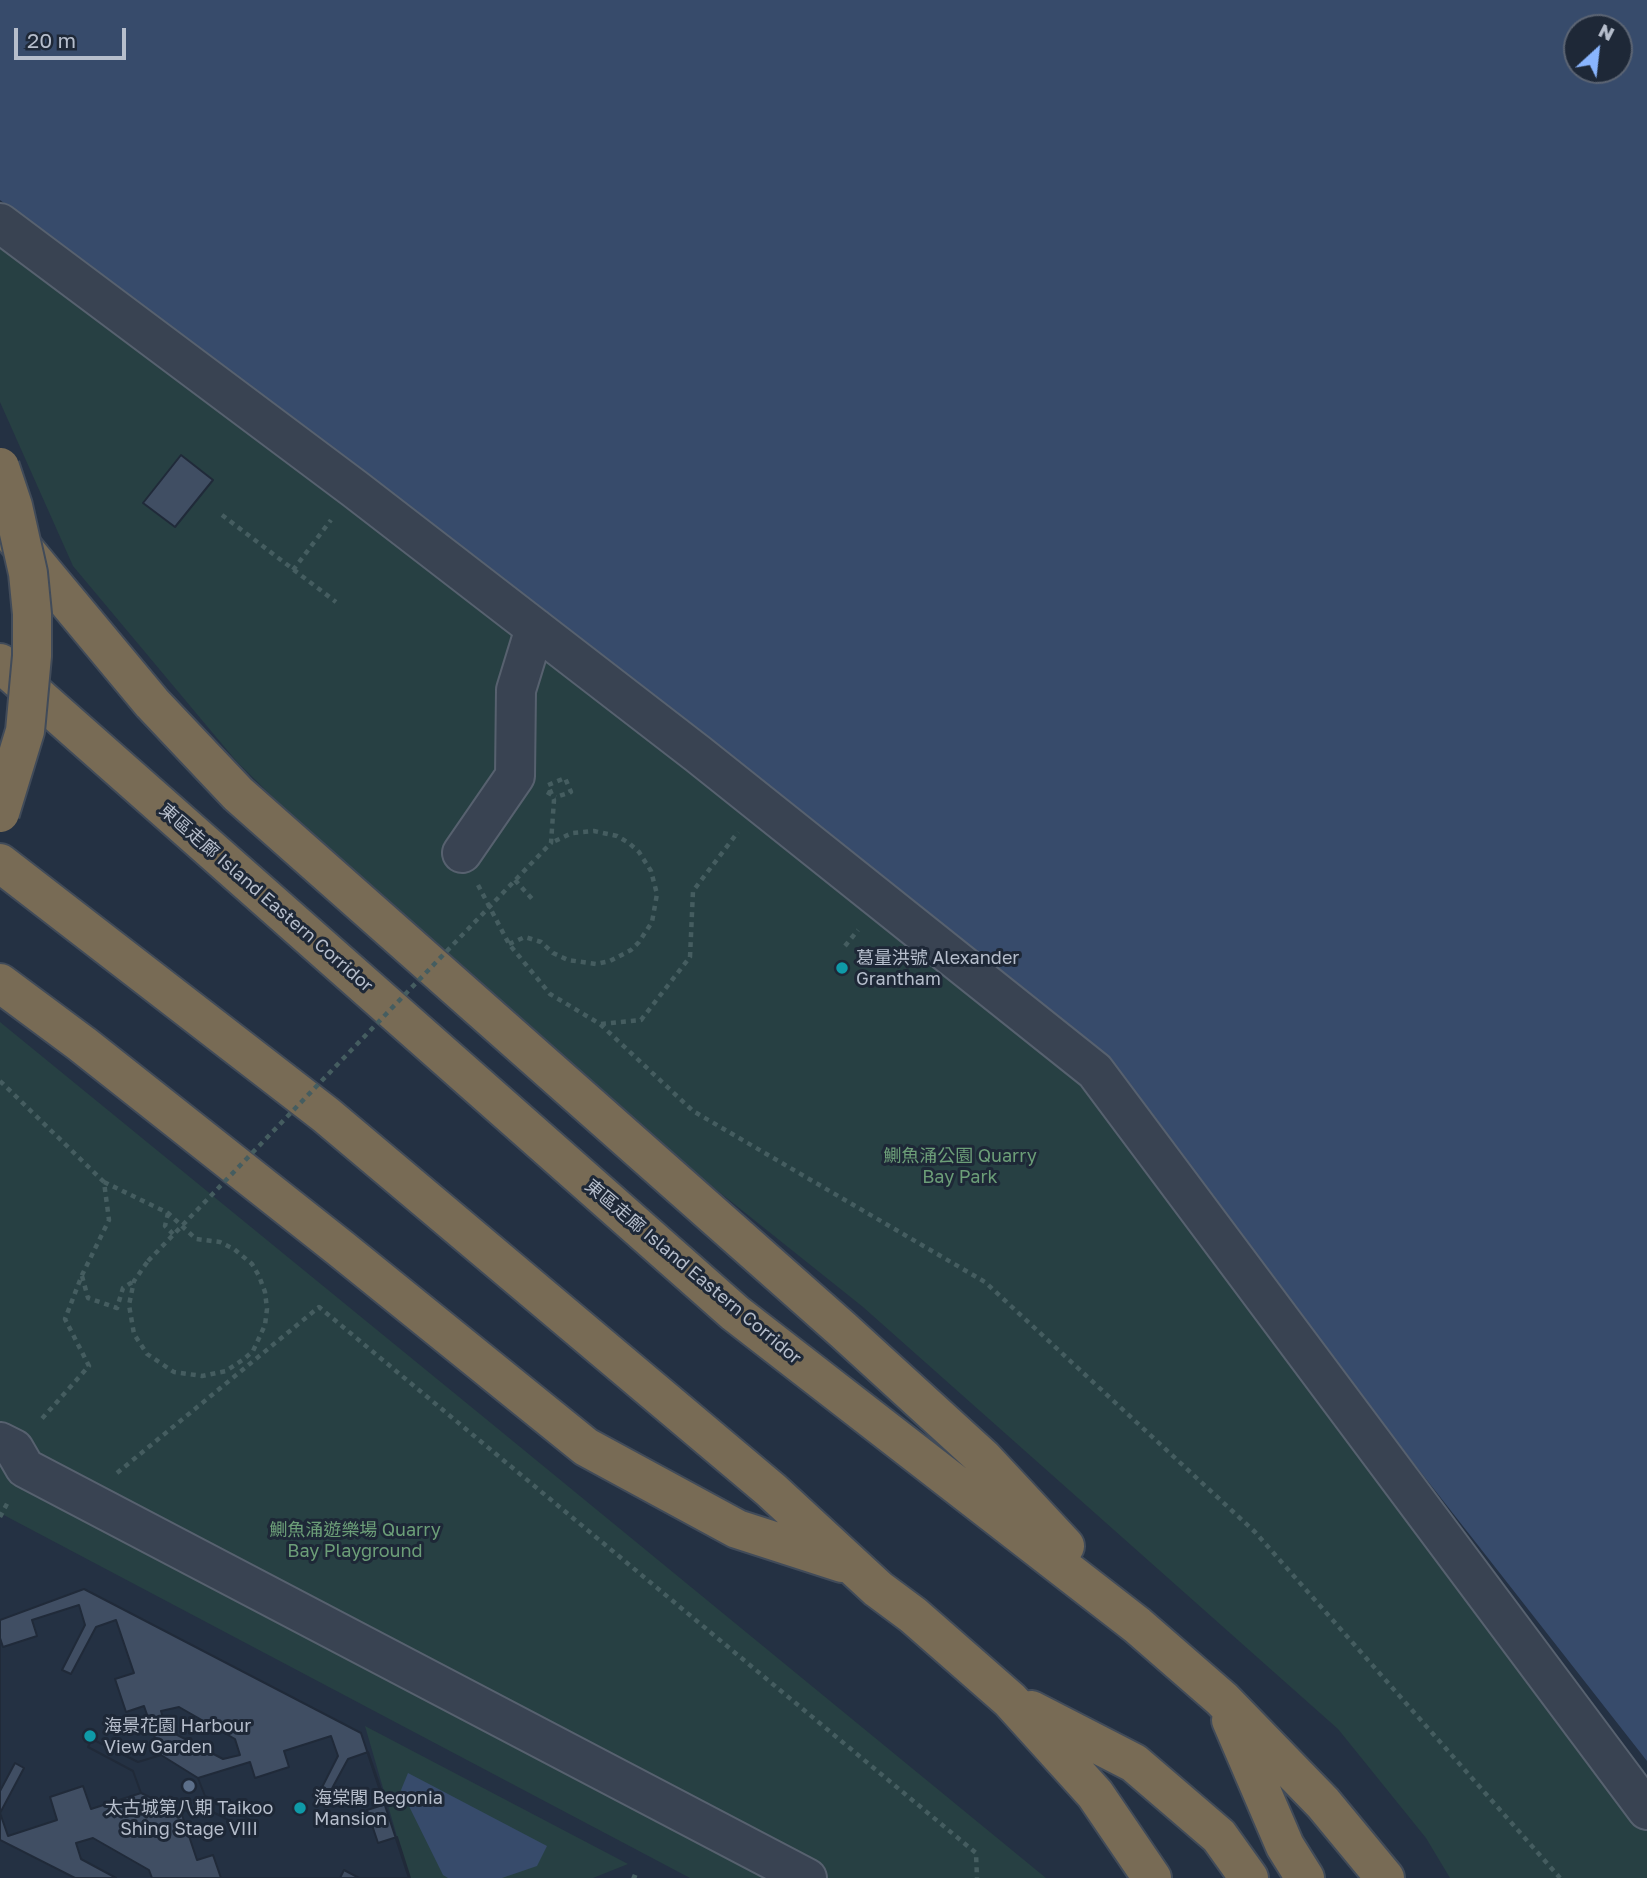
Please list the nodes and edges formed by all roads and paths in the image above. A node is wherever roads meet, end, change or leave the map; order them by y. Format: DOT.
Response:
graph roads {
  1 [pos="0,223"];
  2 [pos="0,467"];
  3 [pos="355,489"];
  4 [pos="222,515"];
  5 [pos="0,519"];
  6 [pos="293,570"];
  7 [pos="336,602"];
  8 [pos="535,628"];
  9 [pos="0,663"];
  10 [pos="556,797"];
  11 [pos="758,804"];
  12 [pos="0,813"];
  13 [pos="551,843"];
  14 [pos="462,853"];
  15 [pos="0,863"];
  16 [pos="515,880"];
  17 [pos="533,900"];
  18 [pos="509,944"];
  19 [pos="0,983"];
  20 [pos="600,1024"];
  21 [pos="0,1081"];
  22 [pos="104,1182"];
  23 [pos="168,1213"];
  24 [pos="173,1234"];
  25 [pos="82,1276"];
  26 [pos="134,1281"];
  27 [pos="7,1446"];
  28 [pos="85,1499"];
  29 [pos="853,1567"];
  30 [pos="1137,1625"];
  31 [pos="1222,1699"];
  32 [pos="1010,1700"];
  33 [pos="1647,1810"];
  34 [pos="807,1878"];
  35 [pos="978,1878"];
  36 [pos="1152,1878"];
  37 [pos="1249,1878"];
  38 [pos="1305,1878"];
  39 [pos="1385,1878"];
  40 [pos="1560,1878"];
  1 -- 3 [label="street"];
  2 -- 12 [label="highway, bridge"];
  3 -- 6 [label="path"];
  3 -- 8 [label="street"];
  4 -- 6 [label="path"];
  5 -- 30 [label="highway"];
  6 -- 7 [label="path"];
  8 -- 11 [label="street"];
  8 -- 14 [label="street"];
  9 -- 30 [label="highway, 東區走廊 Island Eastern Corridor"];
  10 -- 13 [label="path, bridge"];
  11 -- 20 [label="path"];
  11 -- 33 [label="street"];
  13 -- 16 [label="path, bridge"];
  13 -- 18 [label="path"];
  14 -- 18 [label="path"];
  15 -- 29 [label="highway"];
  16 -- 17 [label="path"];
  16 -- 24 [label="path, bridge"];
  18 -- 20 [label="path"];
  19 -- 29 [label="highway"];
  20 -- 40 [label="path"];
  21 -- 22 [label="path"];
  22 -- 23 [label="path"];
  22 -- 25 [label="path"];
  23 -- 24 [label="path"];
  23 -- 26 [label="path"];
  24 -- 26 [label="path, bridge"];
  25 -- 26 [label="path"];
  25 -- 27 [label="path"];
  27 -- 28 [label="street"];
  28 -- 34 [label="street"];
  28 -- 35 [label="path"];
  29 -- 32 [label="highway"];
  30 -- 31 [label="highway, 東區走廊 Island Eastern Corridor"];
  31 -- 38 [label="highway"];
  31 -- 39 [label="highway, 東區走廊 Island Eastern Corridor"];
  32 -- 36 [label="highway"];
  32 -- 37 [label="highway"];
}
